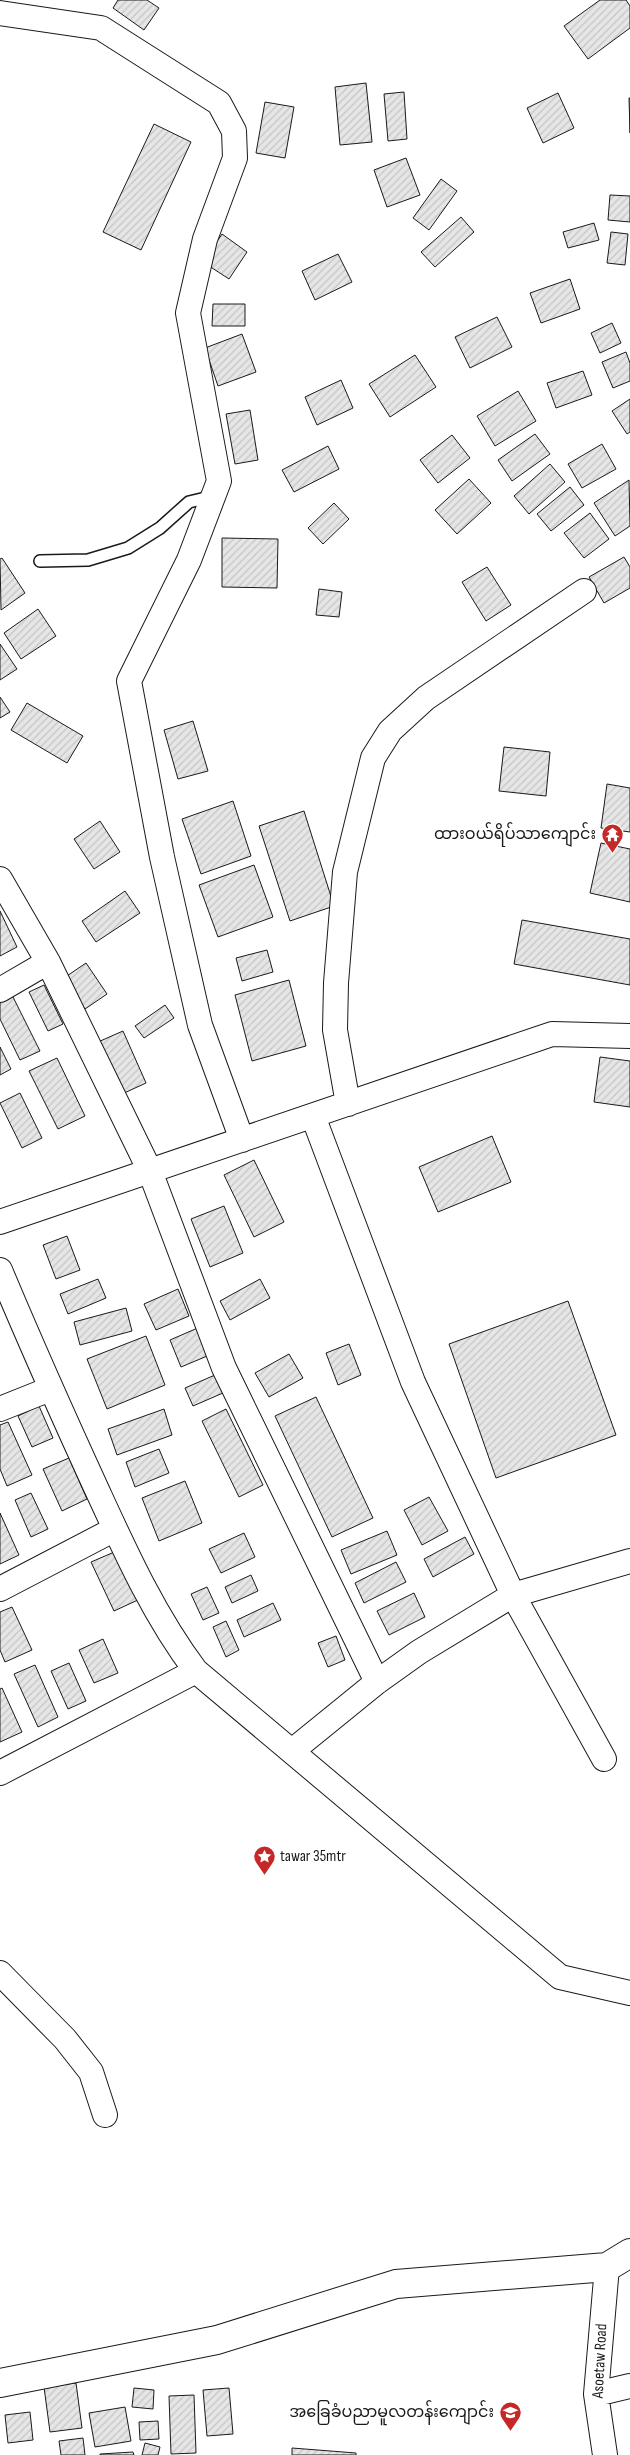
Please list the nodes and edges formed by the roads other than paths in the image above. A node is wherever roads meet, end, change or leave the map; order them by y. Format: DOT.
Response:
graph roads {
  1 [pos="0,13"];
  2 [pos="214,496"];
  3 [pos="40,561"];
  4 [pos="584,591"];
  5 [pos="0,879"];
  6 [pos="48,962"];
  7 [pos="0,990"];
  8 [pos="630,1036"];
  9 [pos="348,1104"];
  10 [pos="313,1116"];
  11 [pos="242,1140"];
  12 [pos="150,1171"];
  13 [pos="0,1222"];
  14 [pos="0,1270"];
  15 [pos="50,1389"];
  16 [pos="0,1409"];
  17 [pos="115,1529"];
  18 [pos="630,1561"];
  19 [pos="0,1589"];
  20 [pos="513,1595"];
  21 [pos="196,1671"];
  22 [pos="377,1682"];
  23 [pos="292,1751"];
  24 [pos="604,1759"];
  25 [pos="0,1773"];
  26 [pos="0,1973"];
  27 [pos="630,1993"];
  28 [pos="105,2115"];
  29 [pos="630,2253"];
  30 [pos="607,2267"];
  31 [pos="0,2383"];
  32 [pos="630,2386"];
  33 [pos="596,2394"];
  34 [pos="605,2455"];
  1 -- 2 [label="street"];
  2 -- 3 [label="lane"];
  2 -- 11 [label="street"];
  4 -- 9 [label="street"];
  5 -- 6 [label="street"];
  6 -- 7 [label="street"];
  6 -- 12 [label="street"];
  8 -- 9 [label="street"];
  9 -- 10 [label="street"];
  10 -- 11 [label="street"];
  10 -- 20 [label="street"];
  11 -- 12 [label="street"];
  12 -- 13 [label="street"];
  12 -- 22 [label="street"];
  14 -- 15 [label="street"];
  15 -- 16 [label="street"];
  15 -- 17 [label="street"];
  17 -- 19 [label="street"];
  17 -- 21 [label="street"];
  18 -- 20 [label="street"];
  20 -- 22 [label="street"];
  20 -- 24 [label="street"];
  21 -- 23 [label="street"];
  21 -- 25 [label="street"];
  22 -- 23 [label="street"];
  23 -- 27 [label="street"];
  26 -- 28 [label="street"];
  29 -- 30 [label="highway"];
  30 -- 31 [label="highway"];
  30 -- 33 [label="street, Asoetaw Road"];
  32 -- 33 [label="street"];
  33 -- 34 [label="street, Asoetaw Road"];
}
